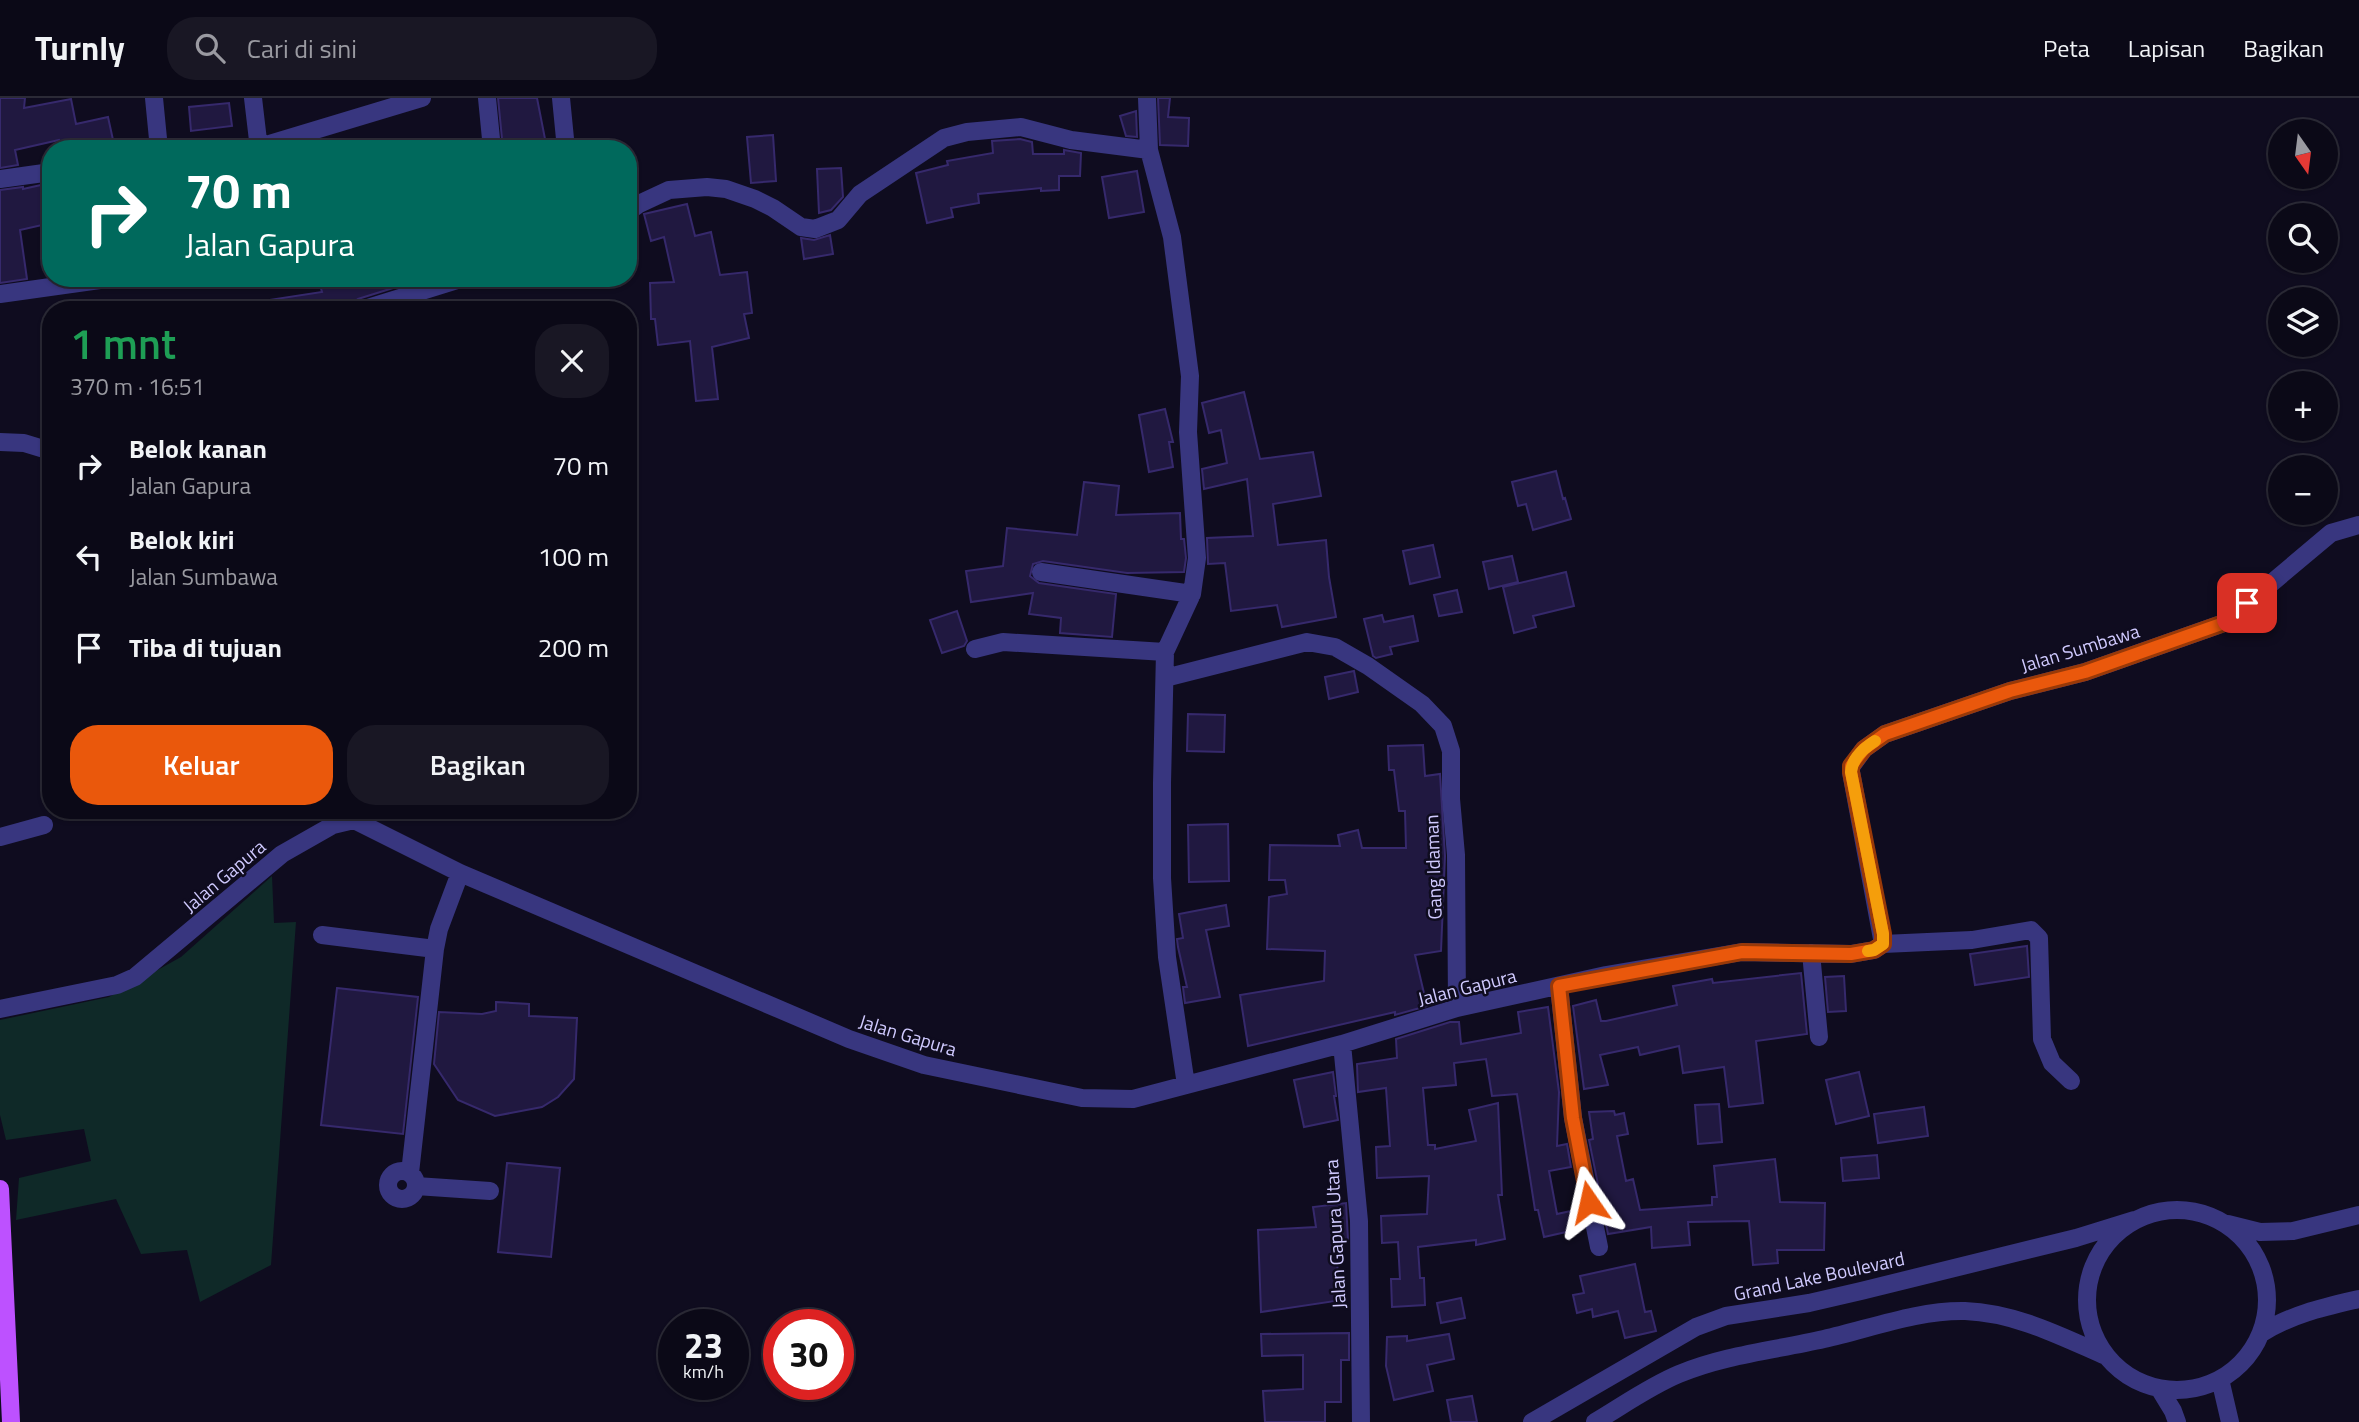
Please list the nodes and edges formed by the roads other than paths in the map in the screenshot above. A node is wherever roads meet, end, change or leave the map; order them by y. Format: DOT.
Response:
graph roads {
  1 [pos="154,98"];
  2 [pos="253,98"];
  3 [pos="422,98"];
  4 [pos="486,98"];
  5 [pos="561,98"];
  6 [pos="1147,98"];
  7 [pos="384,103"];
  8 [pos="158,140"];
  9 [pos="258,140"];
  10 [pos="281,140"];
  11 [pos="491,140"];
  12 [pos="565,140"];
  13 [pos="1149,150"];
  14 [pos="42,173"];
  15 [pos="0,179"];
  16 [pos="637,206"];
  17 [pos="50,287"];
  18 [pos="435,287"];
  19 [pos="0,294"];
  20 [pos="389,301"];
  21 [pos="0,442"];
  22 [pos="42,448"];
  23 [pos="2359,525"];
  24 [pos="1041,572"];
  25 [pos="1192,594"];
  26 [pos="975,649"];
  27 [pos="1166,652"];
  28 [pos="1165,678"];
  29 [pos="345,819"];
  30 [pos="361,819"];
  31 [pos="44,825"];
  32 [pos="0,837"];
  33 [pos="460,873"];
  34 [pos="322,935"];
  35 [pos="1883,944"];
  36 [pos="435,949"];
  37 [pos="1811,953"];
  38 [pos="1559,986"];
  39 [pos="0,1009"];
  40 [pos="1457,1009"];
  41 [pos="1819,1037"];
  42 [pos="1342,1044"];
  43 [pos="2071,1081"];
  44 [pos="1186,1085"];
  45 [pos="0,1189"];
  46 [pos="489,1191"];
  47 [pos="2359,1215"];
  48 [pos="2134,1220"];
  49 [pos="2225,1223"];
  50 [pos="1599,1247"];
  51 [pos="3,1266"];
  52 [pos="2359,1299"];
  53 [pos="2262,1333"];
  54 [pos="2106,1356"];
  55 [pos="2220,1379"];
  56 [pos="2159,1388"];
  57 [pos="11,1422"];
  58 [pos="1361,1422"];
  59 [pos="1532,1422"];
  60 [pos="1595,1422"];
  61 [pos="2177,1422"];
  62 [pos="2230,1422"];
  1 -- 8 [label="street"];
  2 -- 9 [label="street"];
  3 -- 7 [label="street"];
  4 -- 11 [label="street"];
  5 -- 12 [label="street"];
  6 -- 13 [label="street"];
  7 -- 10 [label="street"];
  13 -- 16 [label="street"];
  13 -- 25 [label="street"];
  14 -- 15 [label="street"];
  17 -- 19 [label="street"];
  18 -- 20 [label="street"];
  21 -- 22 [label="street"];
  23 -- 35 [label="street, Jalan Sumbawa"];
  24 -- 25 [label="street"];
  25 -- 27 [label="street"];
  26 -- 27 [label="street"];
  27 -- 28 [label="street"];
  28 -- 40 [label="street, Gang Idaman"];
  28 -- 44 [label="street"];
  29 -- 39 [label="street, Jalan Gapura"];
  30 -- 33 [label="street, Jalan Gapura"];
  31 -- 32 [label="street"];
  33 -- 36 [label="street"];
  33 -- 44 [label="street, Jalan Gapura"];
  34 -- 36 [label="street"];
  35 -- 37 [label="street, Jalan Gapura"];
  35 -- 43 [label="street, Jalan Gapura"];
  36 -- 46 [label="street"];
  37 -- 38 [label="street, Jalan Gapura"];
  37 -- 41 [label="street"];
  38 -- 40 [label="street, Jalan Gapura"];
  38 -- 50 [label="street"];
  40 -- 42 [label="street, Jalan Gapura"];
  42 -- 44 [label="street, Jalan Gapura"];
  42 -- 58 [label="street, Jalan Gapura Utara"];
  45 -- 51 [label="main road"];
  47 -- 49 [label="street"];
  48 -- 49 [label="street"];
  48 -- 54 [label="street"];
  48 -- 59 [label="street, Grand Lake Boulevard"];
  49 -- 53 [label="street"];
  51 -- 57 [label="main road"];
  52 -- 53 [label="street"];
  53 -- 55 [label="street"];
  54 -- 56 [label="street"];
  54 -- 60 [label="street"];
  55 -- 56 [label="street"];
  55 -- 62 [label="street"];
  56 -- 61 [label="street"];
}
